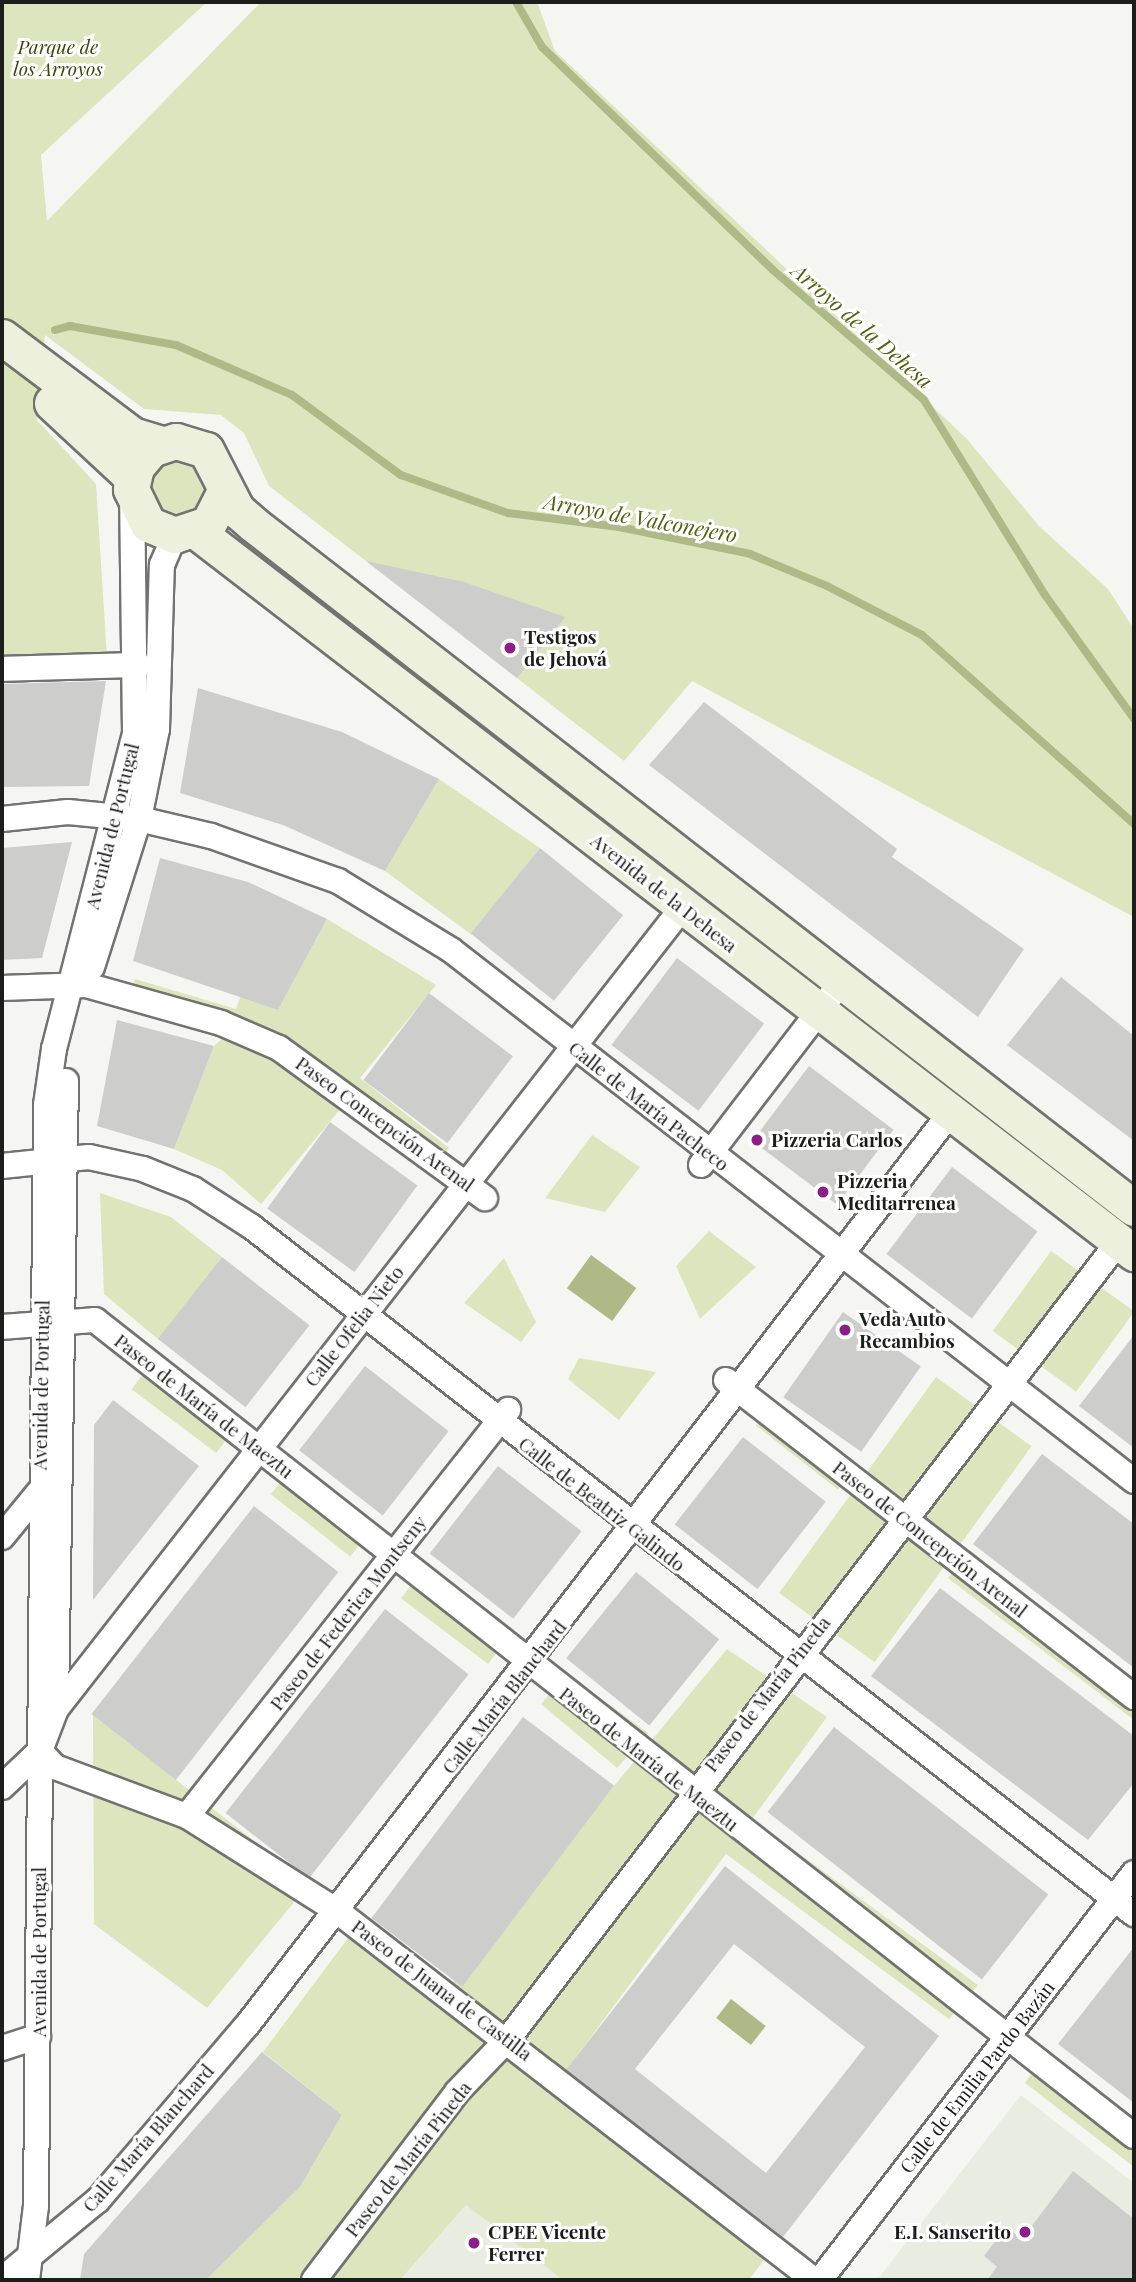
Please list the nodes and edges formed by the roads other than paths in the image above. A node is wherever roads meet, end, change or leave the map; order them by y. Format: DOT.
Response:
graph roads {
  1 [pos="2,337"];
  2 [pos="2,366"];
  3 [pos="160,444"];
  4 [pos="132,489"];
  5 [pos="225,491"];
  6 [pos="186,533"];
  7 [pos="139,665"];
  8 [pos="2,669"];
  9 [pos="129,817"];
  10 [pos="2,819"];
  11 [pos="682,908"];
  12 [pos="78,984"];
  13 [pos="2,988"];
  14 [pos="829,999"];
  15 [pos="571,1047"];
  16 [pos="951,1112"];
  17 [pos="53,1158"];
  18 [pos="706,1159"];
  19 [pos="2,1166"];
  20 [pos="475,1190"];
  21 [pos="1134,1208"];
  22 [pos="1127,1247"];
  23 [pos="842,1256"];
  24 [pos="361,1316"];
  25 [pos="51,1320"];
  26 [pos="2,1327"];
  27 [pos="1009,1383"];
  28 [pos="733,1385"];
  29 [pos="503,1416"];
  30 [pos="259,1450"];
  31 [pos="1134,1481"];
  32 [pos="39,1492"];
  33 [pos="903,1517"];
  34 [pos="634,1530"];
  35 [pos="2,1537"];
  36 [pos="394,1556"];
  37 [pos="799,1655"];
  38 [pos="530,1665"];
  39 [pos="1134,1698"];
  40 [pos="56,1709"];
  41 [pos="48,1759"];
  42 [pos="2,1787"];
  43 [pos="691,1793"];
  44 [pos="187,1816"];
  45 [pos="1134,1873"];
  46 [pos="1125,1906"];
  47 [pos="337,1911"];
  48 [pos="38,2036"];
  49 [pos="1006,2037"];
  50 [pos="508,2039"];
  51 [pos="2,2048"];
  52 [pos="1134,2136"];
  53 [pos="38,2266"];
  54 [pos="2,2279"];
  55 [pos="314,2280"];
  56 [pos="814,2280"];
  57 [pos="820,2280"];
  1 -- 3 [label="main road, Avenida de la Dehesa"];
  2 -- 4 [label="main road, Avenida de la Dehesa"];
  3 -- 4 [label="main road"];
  3 -- 5 [label="main road, Avenida de la Dehesa"];
  4 -- 6 [label="main road, Avenida de la Dehesa"];
  4 -- 7 [label="street, Avenida de Portugal"];
  5 -- 6 [label="main road"];
  5 -- 14 [label="main road, Avenida de la Dehesa"];
  6 -- 9 [label="street, Avenida de Portugal"];
  6 -- 11 [label="main road, Avenida de la Dehesa"];
  7 -- 8 [label="street"];
  7 -- 9 [label="street, Avenida de Portugal"];
  9 -- 10 [label="street, Calle de María Pacheco"];
  9 -- 12 [label="street, Avenida de Portugal"];
  9 -- 15 [label="street, Calle de María Pacheco"];
  11 -- 14 [label="main road, Avenida de la Dehesa"];
  11 -- 15 [label="street, Calle Ofelia Nieto"];
  12 -- 13 [label="street, Paseo Concepción Arenal"];
  12 -- 17 [label="street, Avenida de Portugal"];
  12 -- 20 [label="street, Paseo Concepción Arenal"];
  14 -- 16 [label="main road, Avenida de la Dehesa"];
  14 -- 18 [label="street"];
  14 -- 21 [label="main road, Avenida de la Dehesa"];
  15 -- 18 [label="street, Calle de María Pacheco"];
  15 -- 20 [label="street, Calle Ofelia Nieto"];
  16 -- 22 [label="main road, Avenida de la Dehesa"];
  16 -- 23 [label="street, Calle María Blanchard"];
  17 -- 19 [label="street, Calle de Beatriz Galindo"];
  17 -- 24 [label="street, Calle de Beatriz Galindo"];
  17 -- 25 [label="street, Avenida de Portugal"];
  18 -- 23 [label="street, Calle de María Pacheco"];
  20 -- 24 [label="street, Calle Ofelia Nieto"];
  22 -- 27 [label="street, Paseo de María Pineda"];
  23 -- 27 [label="street, Calle de María Pacheco"];
  23 -- 28 [label="street, Calle María Blanchard"];
  24 -- 29 [label="street, Calle de Beatriz Galindo"];
  24 -- 30 [label="street, Calle Ofelia Nieto"];
  25 -- 26 [label="street, Paseo de María de Maeztu"];
  25 -- 30 [label="street, Paseo de María de Maeztu"];
  25 -- 32 [label="street, Avenida de Portugal"];
  25 -- 40 [label="street, Avenida de Portugal"];
  27 -- 31 [label="street, Calle de María Pacheco"];
  27 -- 33 [label="street, Paseo de María Pineda"];
  28 -- 33 [label="street, Paseo de Concepción Arenal"];
  28 -- 34 [label="street, Calle María Blanchard"];
  29 -- 34 [label="street, Calle de Beatriz Galindo"];
  29 -- 36 [label="street, Paseo de Federica Montseny"];
  30 -- 36 [label="street, Paseo de María de Maeztu"];
  30 -- 40 [label="street, Calle Ofelia Nieto"];
  32 -- 35 [label="street"];
  32 -- 41 [label="street, Avenida de Portugal"];
  33 -- 37 [label="street, Paseo de María Pineda"];
  33 -- 39 [label="street, Paseo de Concepción Arenal"];
  34 -- 37 [label="street, Calle de Beatriz Galindo"];
  34 -- 38 [label="street, Calle María Blanchard"];
  36 -- 38 [label="street, Paseo de María de Maeztu"];
  36 -- 44 [label="street, Paseo de Federica Montseny"];
  37 -- 43 [label="street, Paseo de María Pineda"];
  37 -- 46 [label="street, Calle de Beatriz Galindo"];
  38 -- 43 [label="street, Paseo de María de Maeztu"];
  38 -- 47 [label="street, Calle María Blanchard"];
  40 -- 41 [label="street, Calle Ofelia Nieto"];
  41 -- 42 [label="street"];
  41 -- 44 [label="street, Paseo de Juana de Castilla"];
  41 -- 48 [label="street, Avenida de Portugal"];
  41 -- 53 [label="street, Avenida de Portugal"];
  43 -- 49 [label="street, Paseo de María de Maeztu"];
  43 -- 50 [label="street, Paseo de María Pineda"];
  44 -- 47 [label="street, Paseo de Juana de Castilla"];
  45 -- 46 [label="street, Calle de Emilia Pardo Bazán"];
  46 -- 49 [label="street, Calle de Emilia Pardo Bazán"];
  47 -- 50 [label="street, Paseo de Juana de Castilla"];
  47 -- 53 [label="street, Calle María Blanchard"];
  48 -- 51 [label="street"];
  48 -- 53 [label="street, Avenida de Portugal"];
  49 -- 52 [label="street, Paseo de María de Maeztu"];
  49 -- 57 [label="street, Calle de Emilia Pardo Bazán"];
  50 -- 55 [label="street, Paseo de María Pineda"];
  50 -- 56 [label="street, Paseo de Juana de Castilla"];
  53 -- 54 [label="street, Calle María Blanchard"];
}
